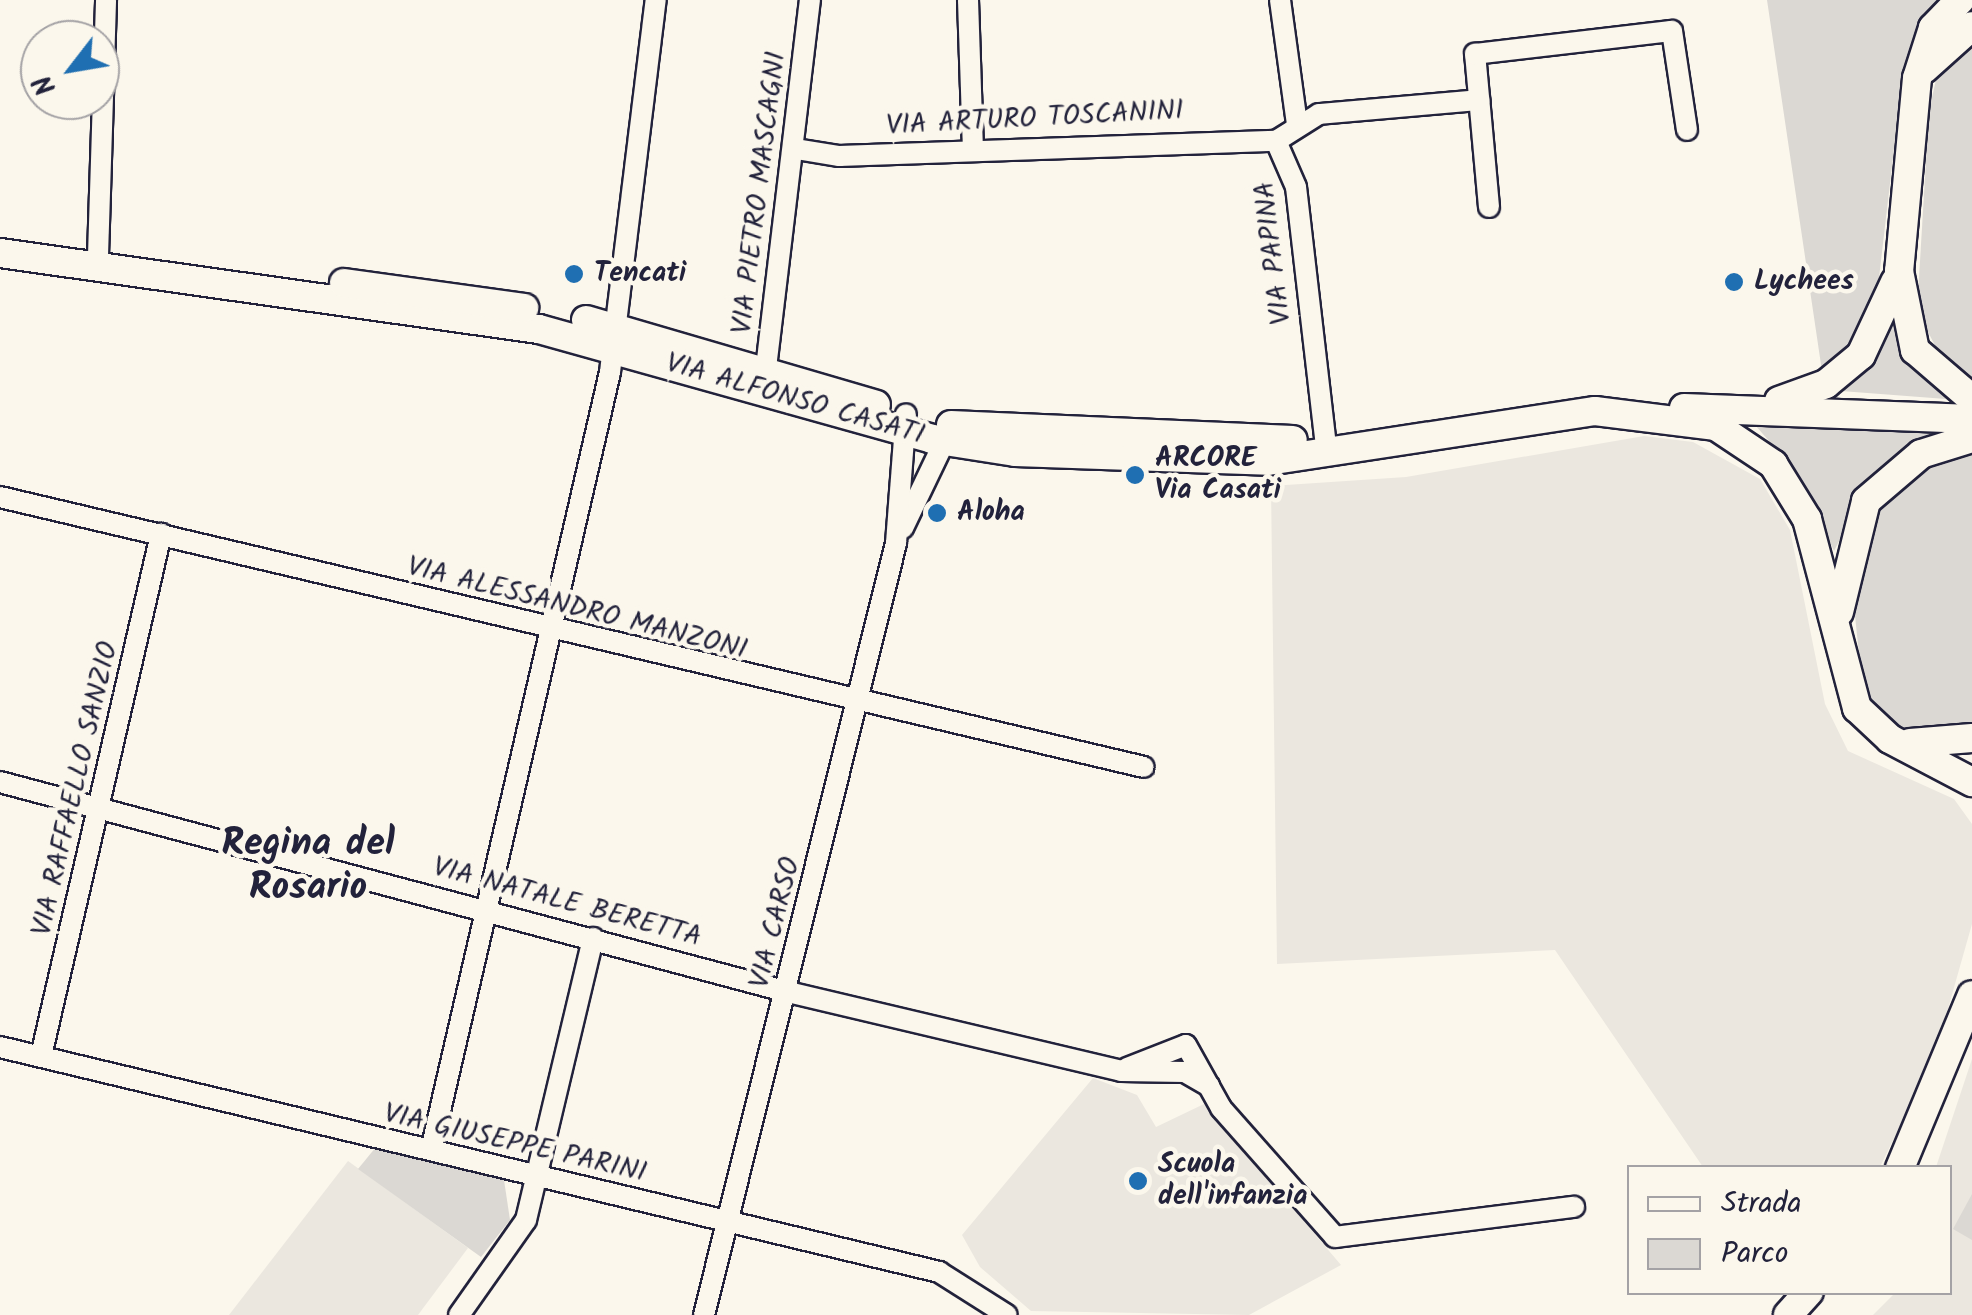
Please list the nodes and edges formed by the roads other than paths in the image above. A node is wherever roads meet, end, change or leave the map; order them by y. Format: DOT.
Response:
graph roads {
  1 [pos="106,0"];
  2 [pos="656,0"];
  3 [pos="810,0"];
  4 [pos="968,0"];
  5 [pos="1280,0"];
  6 [pos="1960,0"];
  7 [pos="1972,26"];
  8 [pos="1917,78"];
  9 [pos="1479,100"];
  10 [pos="1297,124"];
  11 [pos="1687,130"];
  12 [pos="1276,141"];
  13 [pos="796,149"];
  14 [pos="973,149"];
  15 [pos="1489,206"];
  16 [pos="0,239"];
  17 [pos="0,254"];
  18 [pos="98,256"];
  19 [pos="1899,271"];
  20 [pos="614,338"];
  21 [pos="764,382"];
  22 [pos="1972,399"];
  23 [pos="1756,406"];
  24 [pos="1595,411"];
  25 [pos="1972,420"];
  26 [pos="906,423"];
  27 [pos="948,433"];
  28 [pos="1972,438"];
  29 [pos="1326,447"];
  30 [pos="0,497"];
  31 [pos="162,534"];
  32 [pos="896,543"];
  33 [pos="1838,628"];
  34 [pos="554,632"];
  35 [pos="856,704"];
  36 [pos="1972,738"];
  37 [pos="1890,740"];
  38 [pos="1144,767"];
  39 [pos="0,782"];
  40 [pos="1972,782"];
  41 [pos="100,808"];
  42 [pos="486,909"];
  43 [pos="593,938"];
  44 [pos="788,992"];
  45 [pos="1972,994"];
  46 [pos="0,1047"];
  47 [pos="41,1056"];
  48 [pos="431,1150"];
  49 [pos="1901,1165"];
  50 [pos="533,1174"];
  51 [pos="1574,1207"];
  52 [pos="728,1222"];
  53 [pos="1807,1295"];
  54 [pos="458,1315"];
  55 [pos="704,1315"];
  56 [pos="1007,1315"];
  57 [pos="1788,1315"];
  1 -- 18 [label="street"];
  2 -- 20 [label="street"];
  3 -- 13 [label="street, VIA PIETRO MASCAGNI"];
  4 -- 14 [label="street"];
  5 -- 10 [label="street"];
  6 -- 8 [label="main road"];
  7 -- 8 [label="main road"];
  8 -- 19 [label="main road"];
  9 -- 10 [label="street, VIA PAPINA"];
  9 -- 11 [label="street"];
  9 -- 15 [label="street"];
  10 -- 12 [label="street, VIA PAPINA"];
  12 -- 14 [label="street, VIA ARTURO TOSCANINI"];
  12 -- 29 [label="street, VIA PAPINA"];
  13 -- 14 [label="street, VIA ARTURO TOSCANINI"];
  13 -- 21 [label="street, VIA PIETRO MASCAGNI"];
  16 -- 18 [label="main road, VIA ALFONSO CASATI"];
  17 -- 20 [label="main road, VIA ALFONSO CASATI"];
  18 -- 20 [label="main road, VIA ALFONSO CASATI"];
  19 -- 22 [label="main road"];
  19 -- 23 [label="main road"];
  20 -- 21 [label="main road, VIA ALFONSO CASATI"];
  20 -- 34 [label="street"];
  21 -- 26 [label="main road, VIA ALFONSO CASATI"];
  23 -- 24 [label="main road, VIA ALFONSO CASATI"];
  23 -- 25 [label="main road, VIA ALFONSO CASATI"];
  24 -- 29 [label="main road, VIA ALFONSO CASATI"];
  24 -- 33 [label="main road"];
  26 -- 27 [label="main road, VIA ALFONSO CASATI"];
  26 -- 32 [label="street, VIA CARSO"];
  27 -- 29 [label="main road, VIA ALFONSO CASATI"];
  27 -- 32 [label="street, VIA CARSO"];
  28 -- 33 [label="main road"];
  30 -- 31 [label="street, VIA ALESSANDRO MANZONI"];
  31 -- 34 [label="street, VIA ALESSANDRO MANZONI"];
  31 -- 41 [label="street, VIA RAFFAELLO SANZIO"];
  32 -- 35 [label="street, VIA CARSO"];
  33 -- 37 [label="main road"];
  34 -- 35 [label="street, VIA ALESSANDRO MANZONI"];
  34 -- 42 [label="street"];
  35 -- 38 [label="street, VIA ALESSANDRO MANZONI"];
  35 -- 44 [label="street, VIA CARSO"];
  36 -- 37 [label="main road"];
  37 -- 40 [label="main road"];
  39 -- 41 [label="street, VIA NATALE BERETTA"];
  41 -- 42 [label="street, VIA NATALE BERETTA"];
  41 -- 47 [label="street, VIA RAFFAELLO SANZIO"];
  42 -- 43 [label="street, VIA NATALE BERETTA"];
  42 -- 48 [label="street"];
  43 -- 44 [label="street, VIA NATALE BERETTA"];
  43 -- 50 [label="street"];
  44 -- 51 [label="street, VIA NATALE BERETTA"];
  44 -- 52 [label="street, VIA CARSO"];
  45 -- 49 [label="main road"];
  46 -- 47 [label="street, VIA GIUSEPPE PARINI"];
  47 -- 48 [label="street, VIA GIUSEPPE PARINI"];
  48 -- 50 [label="street, VIA GIUSEPPE PARINI"];
  50 -- 52 [label="street, VIA GIUSEPPE PARINI"];
  50 -- 54 [label="street"];
  52 -- 55 [label="street, VIA CARSO"];
  52 -- 56 [label="street, VIA GIUSEPPE PARINI"];
  53 -- 57 [label="main road"];
}
